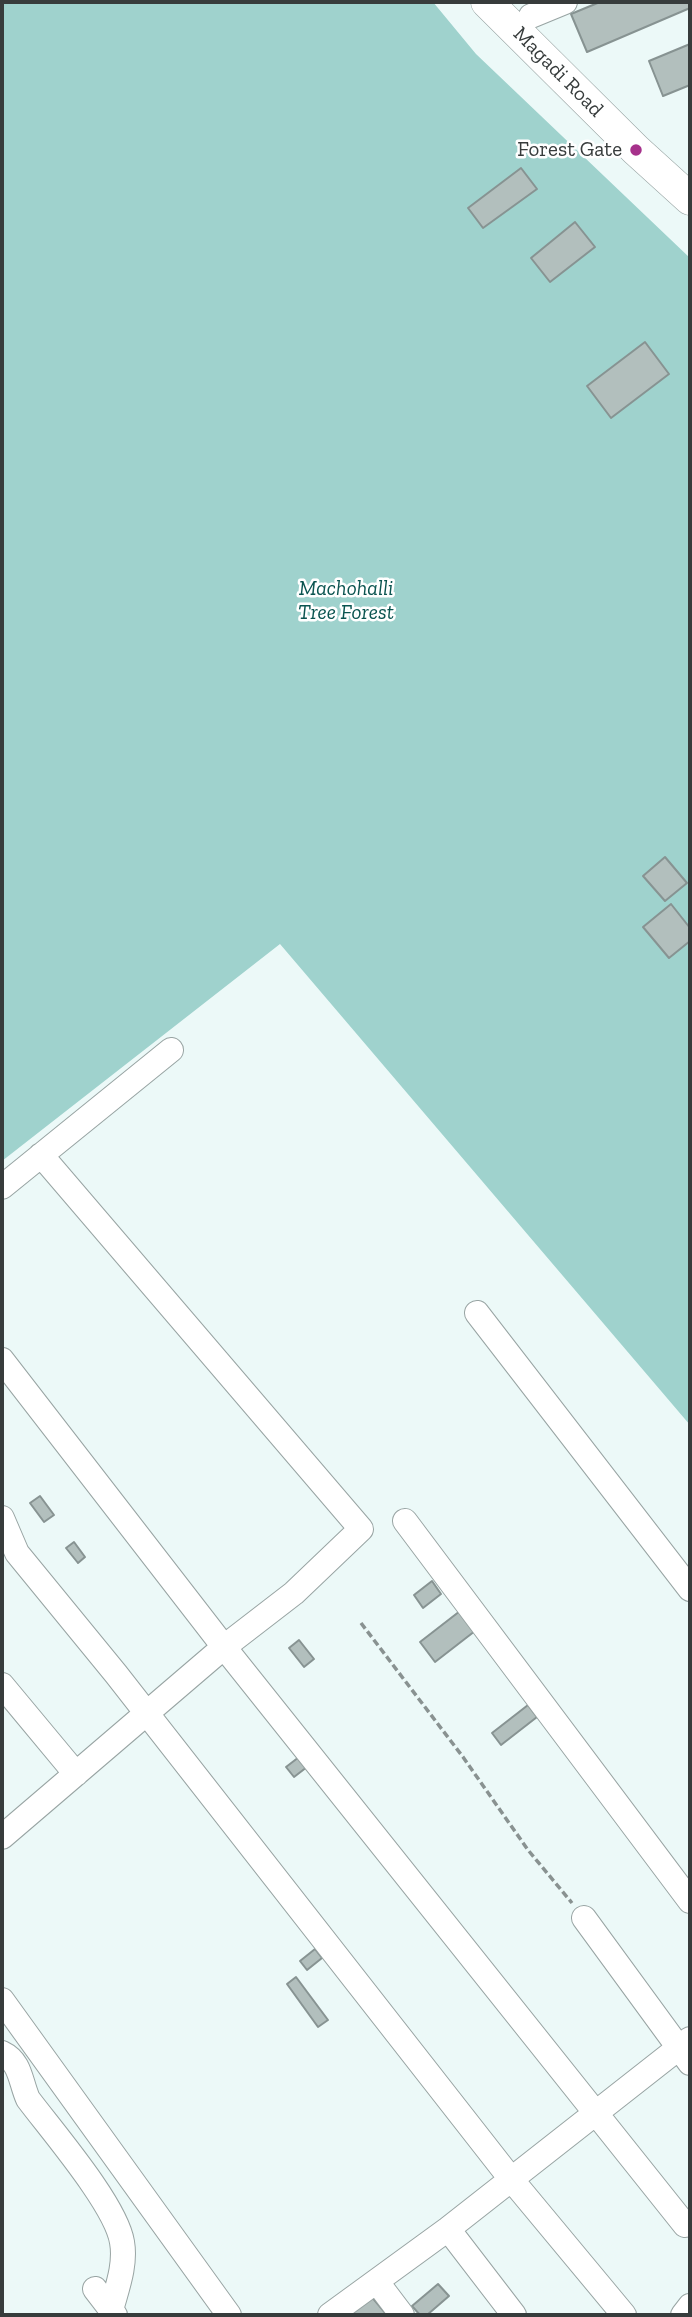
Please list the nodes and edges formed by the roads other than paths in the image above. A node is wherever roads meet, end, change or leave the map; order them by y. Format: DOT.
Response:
graph roads {
  1 [pos="487,2"];
  2 [pos="565,2"];
  3 [pos="524,9"];
  4 [pos="690,171"];
  5 [pos="690,199"];
  6 [pos="171,1050"];
  7 [pos="41,1155"];
  8 [pos="2,1186"];
  9 [pos="477,1313"];
  10 [pos="2,1360"];
  11 [pos="2,1518"];
  12 [pos="405,1521"];
  13 [pos="690,1589"];
  14 [pos="224,1647"];
  15 [pos="2,1685"];
  16 [pos="147,1713"];
  17 [pos="76,1774"];
  18 [pos="2,1837"];
  19 [pos="690,1901"];
  20 [pos="584,1918"];
  21 [pos="2,2000"];
  22 [pos="686,2050"];
  23 [pos="2,2053"];
  24 [pos="597,2114"];
  25 [pos="511,2179"];
  26 [pos="685,2225"];
  27 [pos="447,2229"];
  28 [pos="377,2282"];
  29 [pos="96,2289"];
  30 [pos="690,2306"];
  31 [pos="113,2313"];
  32 [pos="229,2315"];
  33 [pos="330,2315"];
  34 [pos="402,2315"];
  35 [pos="514,2315"];
  36 [pos="624,2315"];
  37 [pos="683,2315"];
  1 -- 5 [label="main road, Magadi Road"];
  2 -- 3 [label="street"];
  3 -- 4 [label="main road, Magadi Road"];
  6 -- 7 [label="street"];
  7 -- 8 [label="street"];
  7 -- 14 [label="street"];
  9 -- 13 [label="street"];
  10 -- 14 [label="street"];
  11 -- 16 [label="street"];
  12 -- 19 [label="street"];
  14 -- 16 [label="street"];
  14 -- 24 [label="street"];
  15 -- 17 [label="street"];
  16 -- 17 [label="street"];
  16 -- 25 [label="street"];
  17 -- 18 [label="street"];
  20 -- 22 [label="street"];
  21 -- 32 [label="street"];
  22 -- 24 [label="street"];
  23 -- 31 [label="street"];
  24 -- 25 [label="street"];
  24 -- 26 [label="street"];
  25 -- 27 [label="street"];
  25 -- 36 [label="street"];
  27 -- 28 [label="street"];
  27 -- 35 [label="street"];
  28 -- 33 [label="street"];
  28 -- 34 [label="street"];
  29 -- 31 [label="street"];
  30 -- 37 [label="street"];
}
